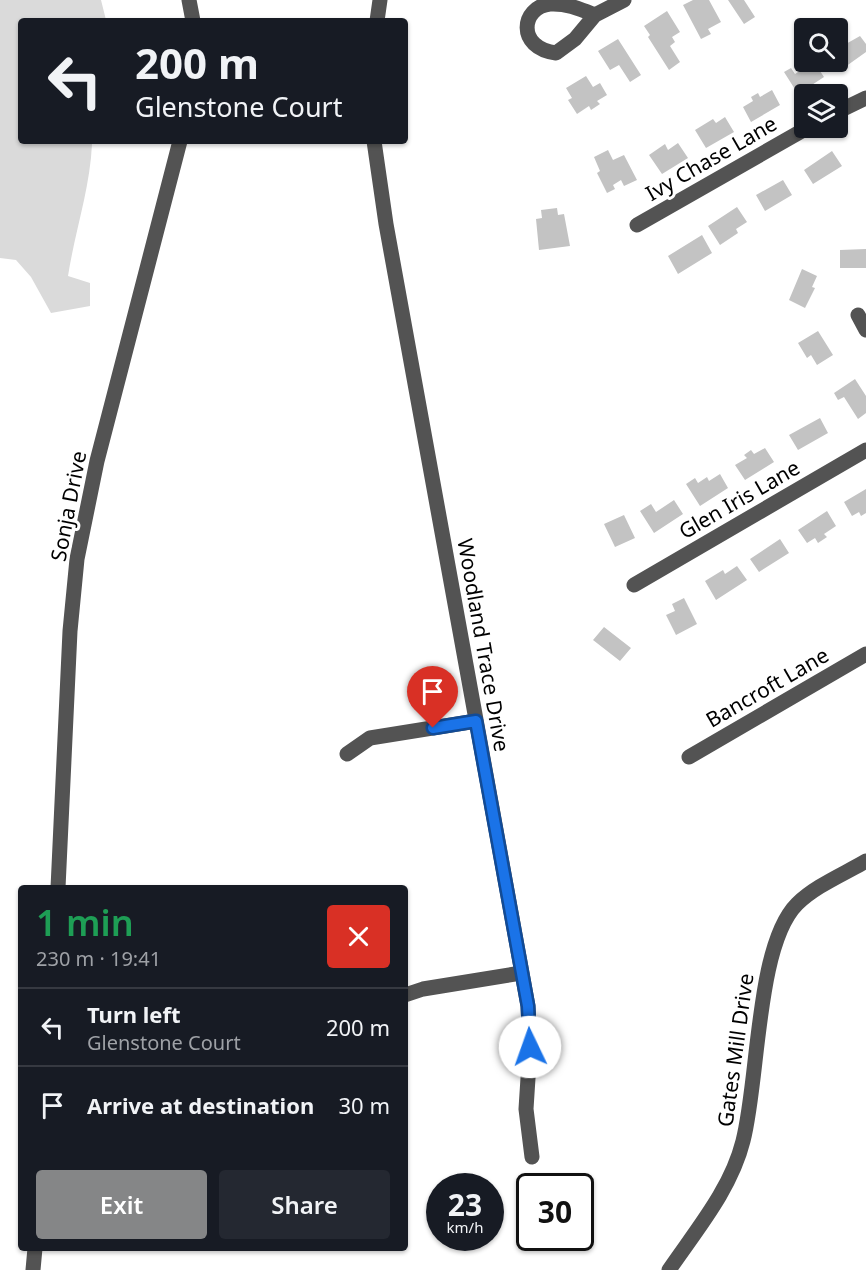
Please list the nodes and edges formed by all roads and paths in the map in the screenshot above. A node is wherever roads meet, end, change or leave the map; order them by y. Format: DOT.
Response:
graph roads {
  1 [pos="189,0"];
  2 [pos="380,0"];
  3 [pos="624,0"];
  4 [pos="595,15"];
  5 [pos="192,18"];
  6 [pos="377,18"];
  7 [pos="866,98"];
  8 [pos="848,107"];
  9 [pos="794,135"];
  10 [pos="179,144"];
  11 [pos="374,144"];
  12 [pos="637,225"];
  13 [pos="858,315"];
  14 [pos="866,330"];
  15 [pos="866,450"];
  16 [pos="634,585"];
  17 [pos="866,654"];
  18 [pos="476,721"];
  19 [pos="348,754"];
  20 [pos="689,757"];
  21 [pos="866,861"];
  22 [pos="58,885"];
  23 [pos="521,973"];
  24 [pos="408,994"];
  25 [pos="532,1157"];
  26 [pos="35,1251"];
  27 [pos="33,1270"];
  28 [pos="669,1270"];
  1 -- 5 [label="street"];
  2 -- 6 [label="street"];
  3 -- 4 [label="street"];
  7 -- 8 [label="street"];
  9 -- 12 [label="street, Ivy Chase Lane"];
  10 -- 22 [label="street, Sonja Drive"];
  11 -- 18 [label="street, Woodland Trace Drive"];
  13 -- 14 [label="street"];
  15 -- 16 [label="street, Glen Iris Lane"];
  17 -- 20 [label="street, Bancroft Lane"];
  18 -- 19 [label="street"];
  18 -- 23 [label="street, Woodland Trace Drive"];
  21 -- 28 [label="street, Gates Mill Drive"];
  23 -- 24 [label="street"];
  23 -- 25 [label="street, Woodland Trace Drive"];
  26 -- 27 [label="street"];
}
